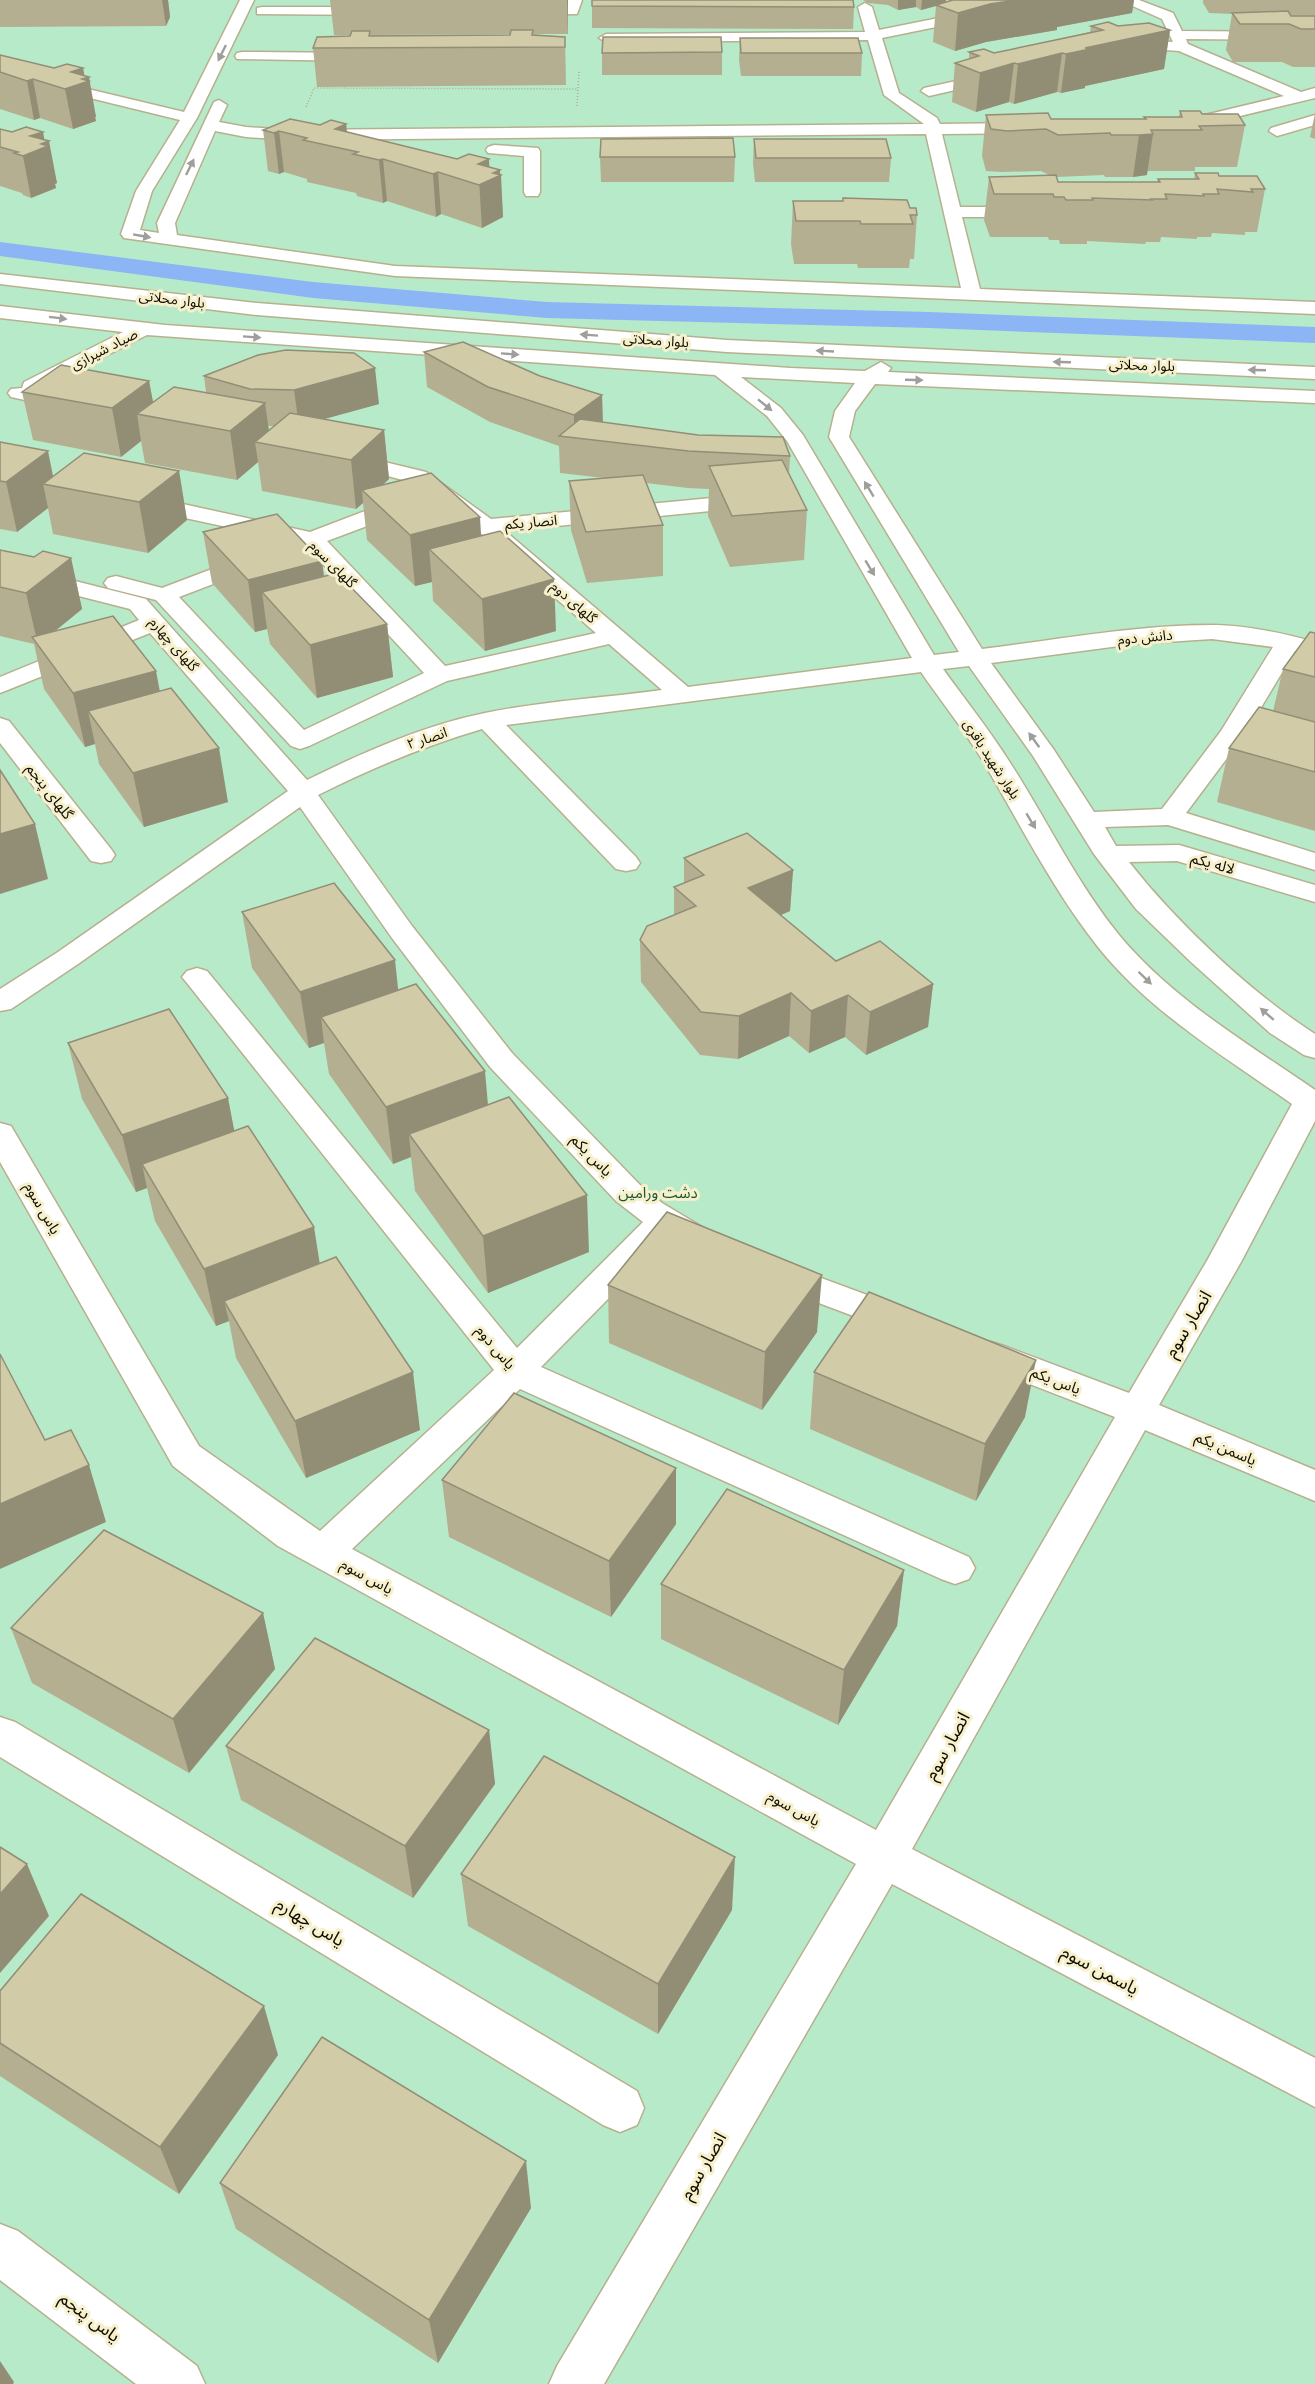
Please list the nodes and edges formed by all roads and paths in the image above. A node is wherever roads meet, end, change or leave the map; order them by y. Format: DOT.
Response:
graph roads {
  1 [pos="247,0"];
  2 [pos="574,0"];
  3 [pos="1048,0"];
  4 [pos="1126,0"];
  5 [pos="264,5"];
  6 [pos="865,6"];
  7 [pos="393,11"];
  8 [pos="512,11"];
  9 [pos="873,36"];
  10 [pos="1315,36"];
  11 [pos="606,38"];
  12 [pos="1179,41"];
  13 [pos="1104,52"];
  14 [pos="373,57"];
  15 [pos="0,72"];
  16 [pos="1011,73"];
  17 [pos="228,86"];
  18 [pos="315,88"];
  19 [pos="578,88"];
  20 [pos="929,91"];
  21 [pos="1307,95"];
  22 [pos="1219,116"];
  23 [pos="189,118"];
  24 [pos="1315,120"];
  25 [pos="210,125"];
  26 [pos="1175,127"];
  27 [pos="1049,128"];
  28 [pos="934,131"];
  29 [pos="1277,131"];
  30 [pos="362,134"];
  31 [pos="1228,136"];
  32 [pos="532,192"];
  33 [pos="952,212"];
  34 [pos="1046,212"];
  35 [pos="169,241"];
  36 [pos="0,279"];
  37 [pos="972,294"];
  38 [pos="1315,308"];
  39 [pos="0,312"];
  40 [pos="144,329"];
  41 [pos="723,357"];
  42 [pos="869,366"];
  43 [pos="1315,373"];
  44 [pos="1315,397"];
  45 [pos="9,398"];
  46 [pos="87,407"];
  47 [pos="319,453"];
  48 [pos="438,492"];
  49 [pos="119,496"];
  50 [pos="771,500"];
  51 [pos="486,526"];
  52 [pos="312,539"];
  53 [pos="0,556"];
  54 [pos="0,569"];
  55 [pos="164,595"];
  56 [pos="155,622"];
  57 [pos="614,636"];
  58 [pos="1288,642"];
  59 [pos="1315,649"];
  60 [pos="974,656"];
  61 [pos="926,662"];
  62 [pos="439,675"];
  63 [pos="0,686"];
  64 [pos="681,694"];
  65 [pos="487,720"];
  66 [pos="0,726"];
  67 [pos="303,792"];
  68 [pos="1170,818"];
  69 [pos="1087,820"];
  70 [pos="1108,854"];
  71 [pos="101,855"];
  72 [pos="1315,862"];
  73 [pos="626,863"];
  74 [pos="1315,894"];
  75 [pos="197,976"];
  76 [pos="0,1002"];
  77 [pos="1315,1048"];
  78 [pos="1312,1104"];
  79 [pos="0,1134"];
  80 [pos="665,1220"];
  81 [pos="926,1330"];
  82 [pos="959,1343"];
  83 [pos="515,1371"];
  84 [pos="1137,1411"];
  85 [pos="1315,1486"];
  86 [pos="323,1552"];
  87 [pos="955,1568"];
  88 [pos="0,1735"];
  89 [pos="884,1857"];
  90 [pos="1315,2083"];
  91 [pos="620,2108"];
  92 [pos="0,2249"];
  93 [pos="179,2384"];
  94 [pos="575,2384"];
  1 -- 23 [label="street, one-way"];
  2 -- 8 [label="street"];
  3 -- 9 [label="street"];
  4 -- 12 [label="street"];
  5 -- 7 [label="street"];
  5 -- 14 [label="street"];
  6 -- 9 [label="street"];
  9 -- 11 [label="street"];
  9 -- 28 [label="street"];
  10 -- 12 [label="street"];
  12 -- 13 [label="street"];
  12 -- 21 [label="street"];
  15 -- 23 [label="street"];
  16 -- 20 [label="street"];
  17 -- 25 [label="street"];
  18 -- 19 [label="path"];
  21 -- 22 [label="street"];
  22 -- 26 [label="street"];
  22 -- 31 [label="street"];
  23 -- 35 [label="street, one-way"];
  24 -- 29 [label="street"];
  25 -- 30 [label="street"];
  35 -- 25 [label="street, one-way"];
  27 -- 28 [label="street"];
  28 -- 30 [label="street"];
  28 -- 33 [label="street"];
  30 -- 32 [label="street"];
  33 -- 34 [label="street"];
  33 -- 37 [label="street"];
  35 -- 37 [label="street"];
  41 -- 36 [label="street, بلوار محلاتی, one-way"];
  37 -- 38 [label="street"];
  39 -- 40 [label="street, بلوار محلاتی, one-way"];
  40 -- 41 [label="street, بلوار محلاتی, one-way"];
  40 -- 45 [label="street, صیاد شیرازی"];
  41 -- 42 [label="street, بلوار محلاتی"];
  41 -- 61 [label="street, بلوار شهید باقری, one-way"];
  43 -- 42 [label="street, بلوار محلاتی, one-way"];
  42 -- 44 [label="street, بلوار محلاتی, one-way"];
  60 -- 42 [label="street, one-way"];
  45 -- 46 [label="street"];
  47 -- 48 [label="street, گلهای دوم"];
  48 -- 51 [label="street, گلهای دوم"];
  48 -- 52 [label="street"];
  49 -- 52 [label="street, گلهای سوم"];
  50 -- 51 [label="street, انصار یکم"];
  51 -- 57 [label="street, گلهای دوم"];
  52 -- 55 [label="street"];
  52 -- 62 [label="street, گلهای سوم"];
  53 -- 55 [label="street"];
  54 -- 56 [label="street, گلهای چهارم"];
  55 -- 62 [label="street"];
  56 -- 63 [label="street"];
  56 -- 67 [label="street, گلهای چهارم"];
  57 -- 62 [label="street"];
  57 -- 64 [label="street, گلهای دوم"];
  58 -- 59 [label="street, دانش دوم"];
  58 -- 60 [label="street, دانش دوم"];
  58 -- 68 [label="street"];
  60 -- 61 [label="street, دانش دوم"];
  69 -- 60 [label="street, one-way"];
  61 -- 64 [label="street, انصار ۲"];
  61 -- 78 [label="street, بلوار شهید باقری, one-way"];
  64 -- 65 [label="street, انصار ۲"];
  65 -- 67 [label="street, انصار ۲"];
  65 -- 73 [label="street"];
  66 -- 71 [label="street, گلهای پنجم"];
  67 -- 76 [label="street, انصار ۲"];
  67 -- 80 [label="street, یاس یکم"];
  68 -- 69 [label="street"];
  68 -- 72 [label="street"];
  69 -- 70 [label="street"];
  70 -- 74 [label="street, لاله یکم"];
  77 -- 70 [label="street, one-way"];
  75 -- 83 [label="street, یاس دوم"];
  78 -- 84 [label="street, انصار سوم"];
  79 -- 86 [label="street, یاس سوم"];
  80 -- 81 [label="street, یاس یکم"];
  80 -- 83 [label="street"];
  82 -- 84 [label="street, یاس یکم"];
  83 -- 86 [label="street"];
  83 -- 87 [label="street, یاس دوم"];
  84 -- 85 [label="street, یاسمن یکم"];
  84 -- 89 [label="street, انصار سوم"];
  86 -- 89 [label="street, یاس سوم"];
  88 -- 91 [label="street, یاس چهارم"];
  89 -- 90 [label="street, یاسمن سوم"];
  89 -- 94 [label="street, انصار سوم"];
  92 -- 93 [label="street, یاس پنجم"];
}
